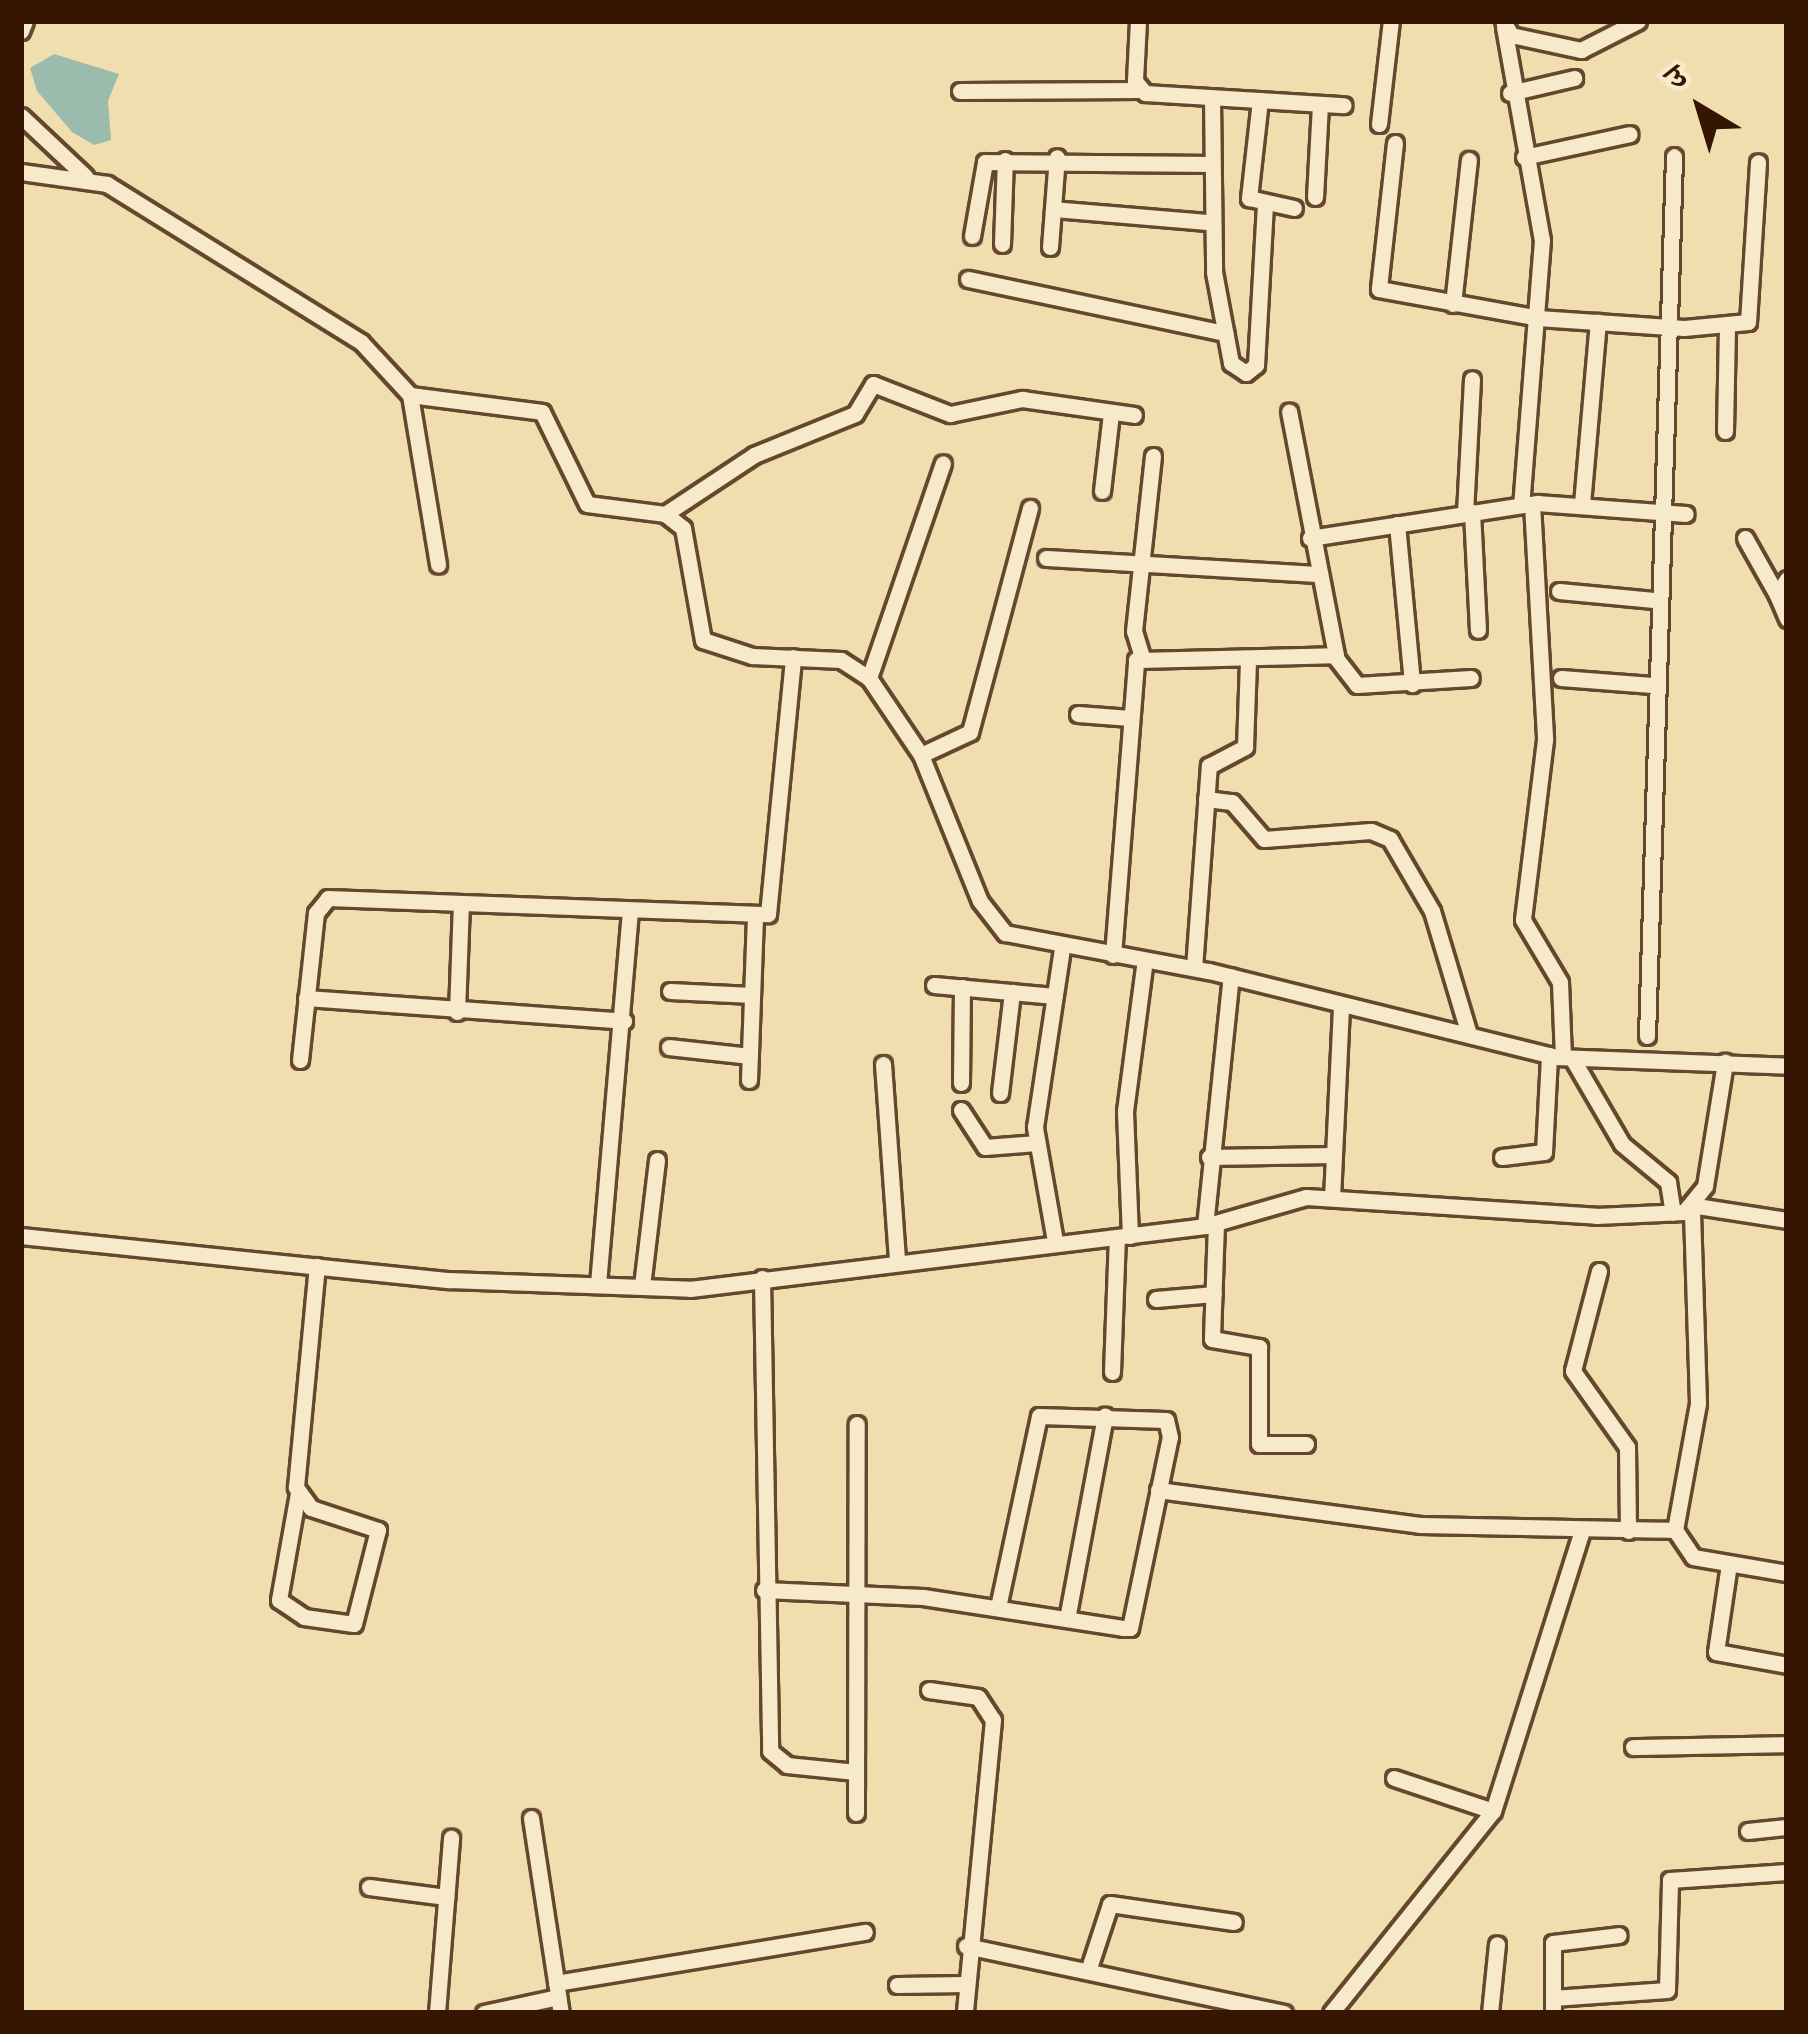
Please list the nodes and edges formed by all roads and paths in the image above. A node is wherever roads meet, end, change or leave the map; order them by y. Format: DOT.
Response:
graph roads {
  1 [pos="25,21"];
  2 [pos="1138,21"];
  3 [pos="1391,21"];
  4 [pos="1638,21"];
  5 [pos="1503,24"];
  6 [pos="21,31"];
  7 [pos="1574,78"];
  8 [pos="1139,90"];
  9 [pos="960,91"];
  10 [pos="1510,92"];
  11 [pos="1212,98"];
  12 [pos="1260,100"];
  13 [pos="1320,104"];
  14 [pos="1344,105"];
  15 [pos="21,116"];
  16 [pos="1379,124"];
  17 [pos="1630,134"];
  18 [pos="1395,143"];
  19 [pos="1674,156"];
  20 [pos="1524,157"];
  21 [pos="1058,158"];
  22 [pos="1005,160"];
  23 [pos="1469,160"];
  24 [pos="1758,162"];
  25 [pos="1208,164"];
  26 [pos="21,172"];
  27 [pos="85,176"];
  28 [pos="1315,197"];
  29 [pos="1264,204"];
  30 [pos="1294,208"];
  31 [pos="1053,209"];
  32 [pos="1208,222"];
  33 [pos="972,236"];
  34 [pos="1003,244"];
  35 [pos="1050,247"];
  36 [pos="968,279"];
  37 [pos="1453,304"];
  38 [pos="1538,318"];
  39 [pos="1598,322"];
  40 [pos="1665,327"];
  41 [pos="1726,327"];
  42 [pos="1225,332"];
  43 [pos="1472,380"];
  44 [pos="410,394"];
  45 [pos="1289,411"];
  46 [pos="1111,413"];
  47 [pos="1135,416"];
  48 [pos="1725,431"];
  49 [pos="1153,456"];
  50 [pos="943,464"];
  51 [pos="1102,491"];
  52 [pos="1527,504"];
  53 [pos="1582,504"];
  54 [pos="1030,508"];
  55 [pos="1657,511"];
  56 [pos="1468,512"];
  57 [pos="665,514"];
  58 [pos="1687,514"];
  59 [pos="1397,524"];
  60 [pos="1310,538"];
  61 [pos="1745,538"];
  62 [pos="1046,558"];
  63 [pos="438,565"];
  64 [pos="1141,567"];
  65 [pos="1318,574"];
  66 [pos="1787,579"];
  67 [pos="1559,591"];
  68 [pos="1777,595"];
  69 [pos="1654,600"];
  70 [pos="1787,620"];
  71 [pos="1478,630"];
  72 [pos="793,657"];
  73 [pos="1142,657"];
  74 [pos="1336,658"];
  75 [pos="1249,661"];
  76 [pos="868,677"];
  77 [pos="1471,678"];
  78 [pos="1561,678"];
  79 [pos="1412,684"];
  80 [pos="1652,685"];
  81 [pos="1078,714"];
  82 [pos="1130,718"];
  83 [pos="921,755"];
  84 [pos="1206,799"];
  85 [pos="460,904"];
  86 [pos="630,914"];
  87 [pos="755,919"];
  88 [pos="1113,955"];
  89 [pos="1061,957"];
  90 [pos="1145,960"];
  91 [pos="1194,968"];
  92 [pos="1231,976"];
  93 [pos="934,985"];
  94 [pos="962,987"];
  95 [pos="670,991"];
  96 [pos="1012,992"];
  97 [pos="752,995"];
  98 [pos="1054,996"];
  99 [pos="306,998"];
  100 [pos="1341,1008"];
  101 [pos="457,1012"];
  102 [pos="624,1021"];
  103 [pos="1468,1031"];
  104 [pos="1648,1036"];
  105 [pos="669,1047"];
  106 [pos="750,1056"];
  107 [pos="1561,1057"];
  108 [pos="300,1060"];
  109 [pos="1725,1062"];
  110 [pos="883,1064"];
  111 [pos="1787,1066"];
  112 [pos="749,1079"];
  113 [pos="961,1083"];
  114 [pos="1000,1093"];
  115 [pos="961,1110"];
  116 [pos="1037,1143"];
  117 [pos="1334,1155"];
  118 [pos="1209,1157"];
  119 [pos="1502,1157"];
  120 [pos="656,1160"];
  121 [pos="1332,1198"];
  122 [pos="1695,1208"];
  123 [pos="1673,1213"];
  124 [pos="1787,1220"];
  125 [pos="1210,1224"];
  126 [pos="1123,1236"];
  127 [pos="21,1237"];
  128 [pos="1054,1241"];
  129 [pos="897,1258"];
  130 [pos="317,1266"];
  131 [pos="1599,1271"];
  132 [pos="762,1278"];
  133 [pos="598,1285"];
  134 [pos="642,1286"];
  135 [pos="1214,1294"];
  136 [pos="1156,1299"];
  137 [pos="1112,1372"];
  138 [pos="1105,1416"];
  139 [pos="857,1424"];
  140 [pos="1306,1444"];
  141 [pos="1158,1490"];
  142 [pos="298,1493"];
  143 [pos="1676,1530"];
  144 [pos="1582,1531"];
  145 [pos="1628,1532"];
  146 [pos="1730,1564"];
  147 [pos="1787,1573"];
  148 [pos="764,1590"];
  149 [pos="854,1593"];
  150 [pos="998,1608"];
  151 [pos="1067,1619"];
  152 [pos="1787,1665"];
  153 [pos="929,1690"];
  154 [pos="1787,1744"];
  155 [pos="1633,1747"];
  156 [pos="856,1772"];
  157 [pos="1394,1778"];
  158 [pos="1493,1811"];
  159 [pos="856,1813"];
  160 [pos="531,1818"];
  161 [pos="1787,1827"];
  162 [pos="1748,1831"];
  163 [pos="451,1838"];
  164 [pos="1787,1872"];
  165 [pos="370,1887"];
  166 [pos="446,1897"];
  167 [pos="1234,1922"];
  168 [pos="865,1932"];
  169 [pos="1619,1935"];
  170 [pos="1497,1944"];
  171 [pos="966,1946"];
  172 [pos="1090,1968"];
  173 [pos="965,1984"];
  174 [pos="897,1985"];
  175 [pos="558,1998"];
  176 [pos="1553,2005"];
  177 [pos="437,2013"];
  178 [pos="484,2013"];
  179 [pos="965,2013"];
  180 [pos="1284,2013"];
  181 [pos="1331,2013"];
  182 [pos="1490,2013"];
  1 -- 6 [label="street"];
  2 -- 8 [label="street"];
  3 -- 16 [label="street"];
  4 -- 5 [label="street"];
  5 -- 10 [label="street"];
  7 -- 10 [label="street"];
  8 -- 9 [label="street"];
  8 -- 11 [label="street"];
  10 -- 20 [label="street"];
  11 -- 12 [label="street"];
  11 -- 25 [label="street"];
  12 -- 13 [label="street"];
  12 -- 29 [label="street"];
  13 -- 14 [label="street"];
  13 -- 28 [label="street"];
  15 -- 27 [label="street"];
  17 -- 20 [label="street"];
  18 -- 37 [label="street"];
  19 -- 40 [label="street"];
  20 -- 38 [label="street"];
  21 -- 22 [label="street"];
  21 -- 25 [label="street"];
  21 -- 31 [label="street"];
  22 -- 33 [label="street"];
  22 -- 34 [label="street"];
  23 -- 37 [label="street"];
  24 -- 41 [label="street"];
  25 -- 32 [label="street"];
  26 -- 27 [label="street"];
  27 -- 44 [label="street"];
  29 -- 30 [label="street"];
  29 -- 42 [label="street"];
  31 -- 32 [label="street"];
  31 -- 35 [label="street"];
  32 -- 42 [label="street"];
  36 -- 42 [label="street"];
  37 -- 38 [label="street"];
  38 -- 39 [label="street"];
  38 -- 52 [label="street"];
  39 -- 40 [label="street"];
  39 -- 53 [label="street"];
  40 -- 41 [label="street"];
  40 -- 55 [label="street"];
  41 -- 48 [label="street"];
  43 -- 56 [label="street"];
  44 -- 57 [label="street"];
  44 -- 63 [label="street"];
  45 -- 60 [label="street"];
  46 -- 47 [label="street"];
  46 -- 51 [label="street"];
  46 -- 57 [label="street"];
  49 -- 64 [label="street"];
  50 -- 76 [label="street"];
  52 -- 53 [label="street"];
  52 -- 56 [label="street"];
  52 -- 107 [label="street"];
  53 -- 55 [label="street"];
  54 -- 83 [label="street"];
  55 -- 58 [label="street"];
  55 -- 69 [label="street"];
  56 -- 59 [label="street"];
  56 -- 71 [label="street"];
  57 -- 72 [label="street"];
  59 -- 60 [label="street"];
  59 -- 79 [label="street"];
  60 -- 65 [label="street"];
  61 -- 68 [label="street"];
  62 -- 64 [label="street"];
  64 -- 65 [label="street"];
  64 -- 73 [label="street"];
  65 -- 74 [label="street"];
  66 -- 68 [label="street"];
  67 -- 69 [label="street"];
  68 -- 70 [label="street"];
  69 -- 80 [label="street"];
  72 -- 76 [label="street"];
  72 -- 87 [label="street"];
  73 -- 75 [label="street"];
  73 -- 82 [label="street"];
  74 -- 75 [label="street"];
  74 -- 79 [label="street"];
  75 -- 84 [label="street"];
  76 -- 83 [label="street"];
  77 -- 79 [label="street"];
  78 -- 80 [label="street"];
  80 -- 104 [label="street"];
  81 -- 82 [label="street"];
  82 -- 88 [label="street"];
  83 -- 89 [label="street"];
  84 -- 91 [label="street"];
  84 -- 103 [label="street"];
  85 -- 86 [label="street"];
  85 -- 99 [label="street"];
  85 -- 101 [label="street"];
  86 -- 87 [label="street"];
  86 -- 102 [label="street"];
  87 -- 97 [label="street"];
  88 -- 89 [label="street"];
  88 -- 90 [label="street"];
  89 -- 98 [label="street"];
  90 -- 91 [label="street"];
  90 -- 126 [label="street"];
  91 -- 92 [label="street"];
  92 -- 100 [label="street"];
  92 -- 118 [label="street"];
  93 -- 94 [label="street"];
  94 -- 96 [label="street"];
  94 -- 113 [label="street"];
  95 -- 97 [label="street"];
  96 -- 98 [label="street"];
  96 -- 114 [label="street"];
  97 -- 106 [label="street"];
  98 -- 116 [label="street"];
  99 -- 101 [label="street"];
  99 -- 108 [label="street"];
  100 -- 103 [label="street"];
  100 -- 117 [label="street"];
  101 -- 102 [label="street"];
  102 -- 133 [label="street"];
  103 -- 107 [label="street"];
  105 -- 106 [label="street"];
  106 -- 112 [label="street"];
  107 -- 109 [label="street"];
  107 -- 119 [label="street"];
  107 -- 123 [label="street"];
  109 -- 111 [label="street"];
  109 -- 122 [label="street"];
  110 -- 129 [label="street"];
  115 -- 116 [label="street"];
  116 -- 128 [label="street"];
  117 -- 118 [label="street"];
  117 -- 121 [label="street"];
  118 -- 125 [label="street"];
  120 -- 134 [label="street"];
  121 -- 123 [label="street"];
  121 -- 125 [label="street"];
  122 -- 123 [label="street"];
  122 -- 124 [label="street"];
  122 -- 143 [label="street"];
  125 -- 126 [label="street"];
  125 -- 135 [label="street"];
  126 -- 128 [label="street"];
  126 -- 137 [label="street"];
  127 -- 130 [label="street"];
  128 -- 129 [label="street"];
  129 -- 132 [label="street"];
  130 -- 133 [label="street"];
  130 -- 142 [label="street"];
  131 -- 145 [label="street"];
  132 -- 134 [label="street"];
  132 -- 148 [label="street"];
  133 -- 134 [label="street"];
  135 -- 136 [label="street"];
  135 -- 140 [label="street"];
  138 -- 141 [label="street"];
  138 -- 150 [label="street"];
  138 -- 151 [label="street"];
  139 -- 149 [label="street"];
  141 -- 144 [label="street"];
  141 -- 151 [label="street"];
  142 -- 142 [label="street"];
  143 -- 145 [label="street"];
  143 -- 146 [label="street"];
  144 -- 145 [label="street"];
  144 -- 158 [label="street"];
  146 -- 147 [label="street"];
  146 -- 152 [label="street"];
  148 -- 149 [label="street"];
  148 -- 156 [label="street"];
  149 -- 150 [label="street"];
  149 -- 156 [label="street"];
  150 -- 151 [label="street"];
  153 -- 171 [label="street"];
  154 -- 155 [label="street"];
  156 -- 159 [label="street"];
  157 -- 158 [label="street"];
  158 -- 181 [label="street"];
  160 -- 175 [label="street"];
  161 -- 162 [label="street"];
  163 -- 166 [label="street"];
  164 -- 176 [label="street"];
  165 -- 166 [label="street"];
  166 -- 177 [label="street"];
  167 -- 172 [label="street"];
  168 -- 175 [label="street"];
  169 -- 176 [label="street"];
  170 -- 182 [label="street"];
  171 -- 172 [label="street"];
  171 -- 173 [label="street"];
  172 -- 180 [label="street"];
  173 -- 174 [label="street"];
  173 -- 179 [label="street"];
  175 -- 178 [label="street"];
}
